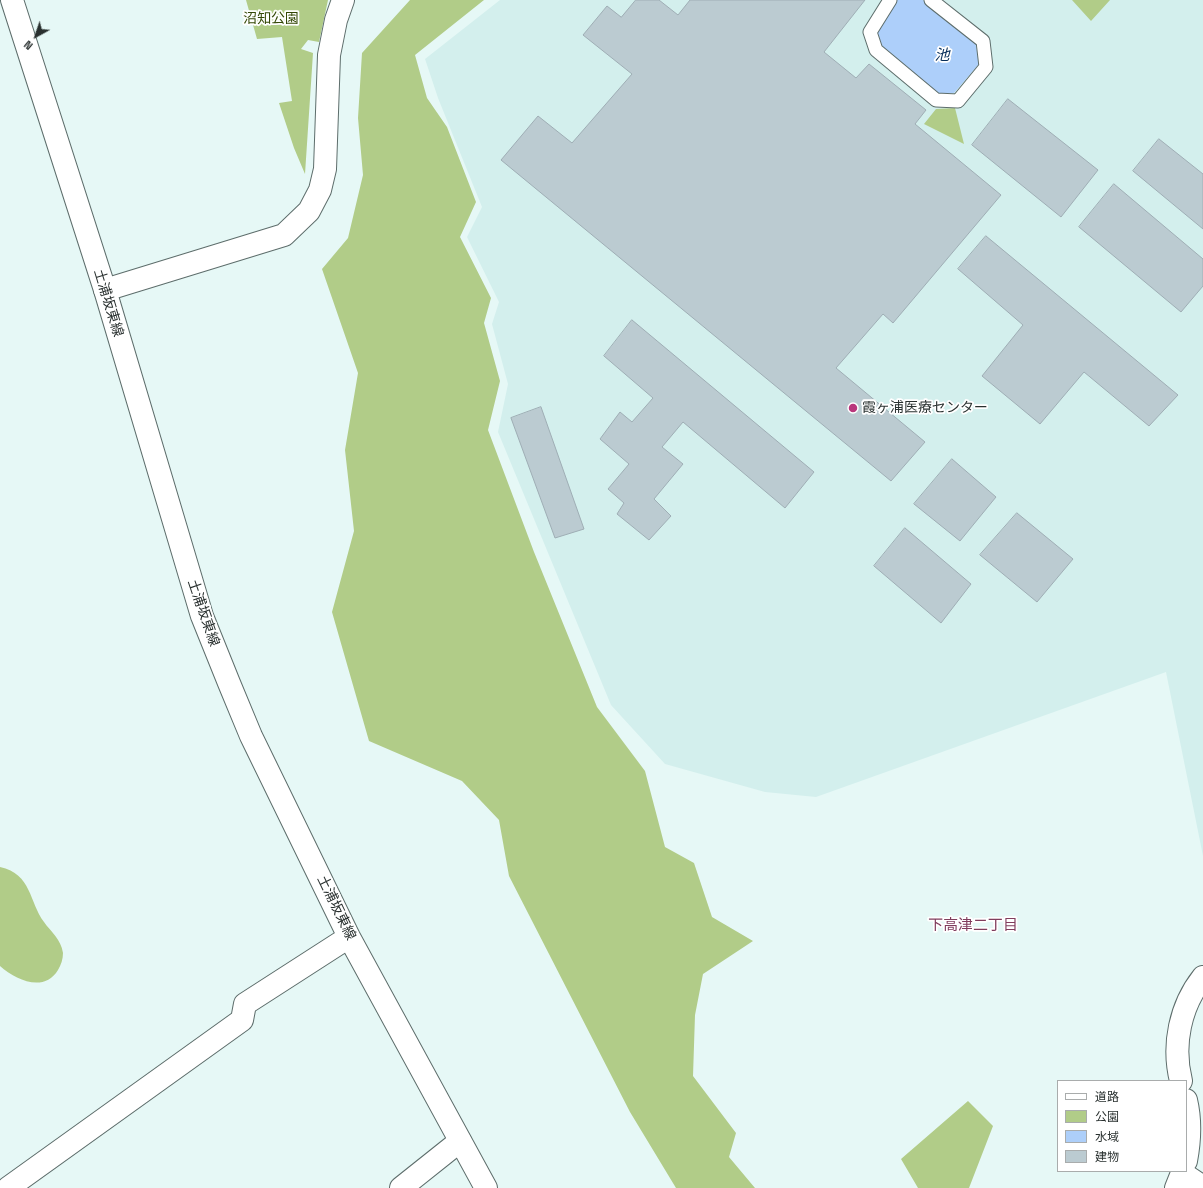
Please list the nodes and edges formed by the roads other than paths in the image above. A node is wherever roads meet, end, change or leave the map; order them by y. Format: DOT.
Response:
graph roads {
  1 [pos="12,0"];
  2 [pos="343,0"];
  3 [pos="890,0"];
  4 [pos="931,0"];
  5 [pos="105,290"];
  6 [pos="349,937"];
  7 [pos="1203,977"];
  8 [pos="1181,1080"];
  9 [pos="1187,1105"];
  10 [pos="460,1141"];
  11 [pos="1187,1154"];
  12 [pos="1182,1173"];
  13 [pos="1203,1187"];
  14 [pos="8,1188"];
  15 [pos="401,1188"];
  16 [pos="486,1188"];
  1 -- 5 [label="main road, 土浦坂東線"];
  2 -- 5 [label="main road"];
  3 -- 4 [label="lane"];
  5 -- 6 [label="main road, 土浦坂東線"];
  6 -- 10 [label="main road, 土浦坂東線"];
  6 -- 14 [label="main road"];
  7 -- 8 [label="main road"];
  9 -- 11 [label="main road"];
  10 -- 15 [label="main road"];
  10 -- 16 [label="main road, 土浦坂東線"];
  12 -- 13 [label="main road"];
}
